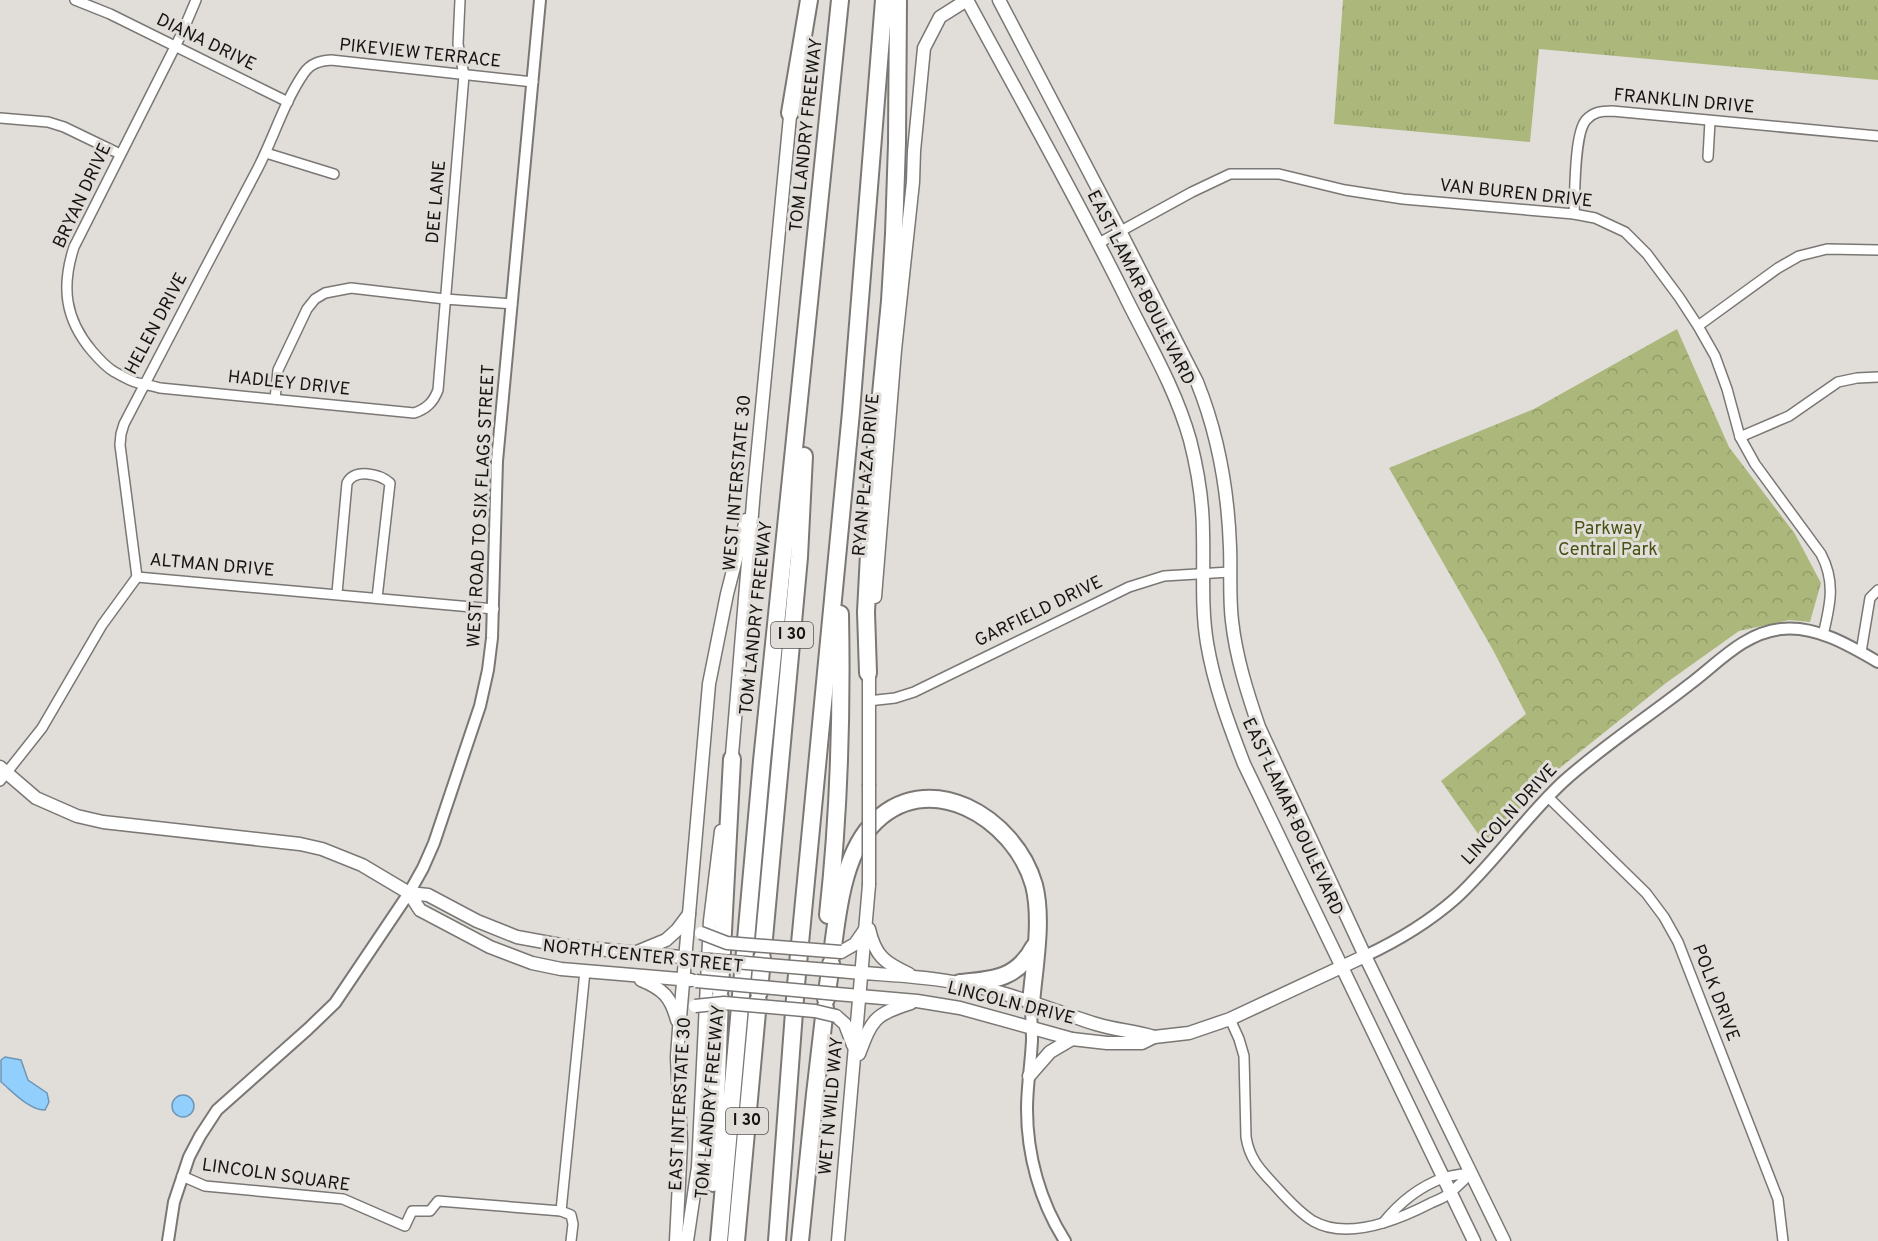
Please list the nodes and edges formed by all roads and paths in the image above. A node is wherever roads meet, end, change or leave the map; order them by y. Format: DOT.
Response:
graph roads {
  1 [pos="75,0"];
  2 [pos="196,0"];
  3 [pos="460,0"];
  4 [pos="540,0"];
  5 [pos="801,0"];
  6 [pos="809,0"];
  7 [pos="840,0"];
  8 [pos="884,0"];
  9 [pos="898,0"];
  10 [pos="967,0"];
  11 [pos="999,0"];
  12 [pos="176,46"];
  13 [pos="464,75"];
  14 [pos="533,82"];
  15 [pos="288,102"];
  16 [pos="790,113"];
  17 [pos="0,118"];
  18 [pos="1710,120"];
  19 [pos="1878,136"];
  20 [pos="266,153"];
  21 [pos="120,154"];
  22 [pos="1708,157"];
  23 [pos="334,174"];
  24 [pos="1574,214"];
  25 [pos="1120,231"];
  26 [pos="1099,243"];
  27 [pos="1878,250"];
  28 [pos="445,299"];
  29 [pos="512,304"];
  30 [pos="807,321"];
  31 [pos="1698,326"];
  32 [pos="1878,376"];
  33 [pos="145,383"];
  34 [pos="275,399"];
  35 [pos="429,405"];
  36 [pos="1740,437"];
  37 [pos="754,490"];
  38 [pos="840,533"];
  39 [pos="1230,572"];
  40 [pos="1203,573"];
  41 [pos="137,577"];
  42 [pos="1878,590"];
  43 [pos="337,594"];
  44 [pos="377,598"];
  45 [pos="494,609"];
  46 [pos="1824,635"];
  47 [pos="1861,652"];
  48 [pos="1878,662"];
  49 [pos="868,673"];
  50 [pos="868,701"];
  51 [pos="732,759"];
  52 [pos="2,774"];
  53 [pos="1548,797"];
  54 [pos="409,893"];
  55 [pos="690,913"];
  56 [pos="866,922"];
  57 [pos="1036,943"];
  58 [pos="636,953"];
  59 [pos="1365,956"];
  60 [pos="692,958"];
  61 [pos="832,960"];
  62 [pos="1342,967"];
  63 [pos="707,969"];
  64 [pos="585,971"];
  65 [pos="626,974"];
  66 [pos="861,974"];
  67 [pos="918,978"];
  68 [pos="683,980"];
  69 [pos="960,983"];
  70 [pos="859,996"];
  71 [pos="917,1001"];
  72 [pos="1030,1003"];
  73 [pos="827,1004"];
  74 [pos="1230,1019"];
  75 [pos="679,1024"];
  76 [pos="1032,1028"];
  77 [pos="1154,1037"];
  78 [pos="1072,1039"];
  79 [pos="855,1048"];
  80 [pos="853,1072"];
  81 [pos="1029,1076"];
  82 [pos="1471,1173"];
  83 [pos="182,1176"];
  84 [pos="1444,1178"];
  85 [pos="1450,1193"];
  86 [pos="561,1211"];
  87 [pos="1383,1223"];
  88 [pos="168,1241"];
  89 [pos="571,1241"];
  90 [pos="676,1241"];
  91 [pos="687,1241"];
  92 [pos="711,1241"];
  93 [pos="719,1241"];
  94 [pos="736,1241"];
  95 [pos="777,1241"];
  96 [pos="800,1241"];
  97 [pos="838,1241"];
  98 [pos="1065,1241"];
  99 [pos="1474,1241"];
  100 [pos="1504,1241"];
  101 [pos="1783,1241"];
  1 -- 12 [label="street, DIANA DRIVE"];
  2 -- 12 [label="street, BRYAN DRIVE"];
  3 -- 13 [label="street, DEE LANE"];
  4 -- 14 [label="street, WEST ROAD TO SIX FLAGS STREET"];
  5 -- 16 [label="main road, WEST INTERSTATE 30"];
  6 -- 16 [label="highway"];
  7 -- 30 [label="highway, TOM LANDRY FREEWAY / I 30"];
  8 -- 38 [label="highway, I 30"];
  9 -- 49 [label="highway"];
  10 -- 26 [label="main road, EAST LAMAR BOULEVARD"];
  10 -- 49 [label="main road, RYAN PLAZA DRIVE"];
  11 -- 25 [label="main road, EAST LAMAR BOULEVARD"];
  12 -- 15 [label="street, DIANA DRIVE"];
  12 -- 21 [label="street, BRYAN DRIVE"];
  13 -- 14 [label="street, PIKEVIEW TERRACE"];
  13 -- 15 [label="street, PIKEVIEW TERRACE"];
  13 -- 28 [label="street, DEE LANE"];
  14 -- 29 [label="street, WEST ROAD TO SIX FLAGS STREET"];
  15 -- 20 [label="street, HELEN DRIVE"];
  16 -- 37 [label="main road, WEST INTERSTATE 30"];
  17 -- 21 [label="street"];
  18 -- 19 [label="street, FRANKLIN DRIVE"];
  18 -- 22 [label="street"];
  18 -- 24 [label="street, FRANKLIN DRIVE"];
  20 -- 23 [label="street"];
  20 -- 33 [label="street, HELEN DRIVE"];
  21 -- 33 [label="street, BRYAN DRIVE"];
  24 -- 25 [label="street, VAN BUREN DRIVE"];
  24 -- 31 [label="street, VAN BUREN DRIVE"];
  25 -- 26 [label="street, VAN BUREN DRIVE"];
  25 -- 39 [label="main road, EAST LAMAR BOULEVARD"];
  26 -- 40 [label="main road, EAST LAMAR BOULEVARD"];
  27 -- 31 [label="street"];
  28 -- 29 [label="street"];
  28 -- 34 [label="street"];
  28 -- 35 [label="street, DEE LANE"];
  29 -- 45 [label="street, WEST ROAD TO SIX FLAGS STREET"];
  30 -- 93 [label="highway, TOM LANDRY FREEWAY / I 30"];
  30 -- 94 [label="highway, I 30"];
  31 -- 36 [label="street, VAN BUREN DRIVE"];
  32 -- 36 [label="street"];
  33 -- 34 [label="street, HADLEY DRIVE"];
  33 -- 41 [label="street, HELEN DRIVE"];
  34 -- 35 [label="street, HADLEY DRIVE"];
  36 -- 46 [label="street, VAN BUREN DRIVE"];
  37 -- 51 [label="main road, WEST INTERSTATE 30"];
  37 -- 55 [label="main road"];
  38 -- 61 [label="highway"];
  38 -- 95 [label="highway, I 30"];
  39 -- 40 [label="street, GARFIELD DRIVE"];
  39 -- 59 [label="main road, EAST LAMAR BOULEVARD"];
  40 -- 50 [label="street, GARFIELD DRIVE"];
  40 -- 62 [label="main road, EAST LAMAR BOULEVARD"];
  41 -- 43 [label="street, ALTMAN DRIVE"];
  41 -- 52 [label="street, ALTMAN DRIVE"];
  42 -- 47 [label="street"];
  43 -- 44 [label="street, ALTMAN DRIVE"];
  43 -- 44 [label="street"];
  44 -- 45 [label="street, ALTMAN DRIVE"];
  45 -- 54 [label="street, WEST ROAD TO SIX FLAGS STREET"];
  46 -- 47 [label="street, LINCOLN DRIVE"];
  46 -- 53 [label="street, LINCOLN DRIVE"];
  47 -- 48 [label="street, LINCOLN DRIVE"];
  49 -- 50 [label="main road, RYAN PLAZA DRIVE"];
  50 -- 56 [label="main road, RYAN PLAZA DRIVE, bridge"];
  51 -- 63 [label="main road, WEST INTERSTATE 30"];
  51 -- 92 [label="highway"];
  52 -- 54 [label="main road, NORTH CENTER STREET"];
  53 -- 59 [label="street, LINCOLN DRIVE"];
  53 -- 101 [label="street, POLK DRIVE"];
  54 -- 58 [label="main road, NORTH CENTER STREET"];
  54 -- 64 [label="main road, NORTH CENTER STREET"];
  54 -- 83 [label="street, WEST ROAD TO SIX FLAGS STREET"];
  55 -- 58 [label="main road"];
  55 -- 60 [label="main road"];
  55 -- 61 [label="main road, bridge"];
  56 -- 61 [label="main road"];
  56 -- 66 [label="main road, RYAN PLAZA DRIVE"];
  56 -- 67 [label="main road"];
  57 -- 61 [label="highway"];
  57 -- 69 [label="highway"];
  57 -- 72 [label="highway"];
  58 -- 60 [label="main road, NORTH CENTER STREET"];
  59 -- 62 [label="main road, LINCOLN DRIVE"];
  59 -- 82 [label="main road, EAST LAMAR BOULEVARD"];
  60 -- 61 [label="main road, NORTH CENTER STREET, bridge"];
  60 -- 68 [label="main road"];
  61 -- 66 [label="main road, NORTH CENTER STREET"];
  61 -- 73 [label="highway"];
  62 -- 74 [label="main road, LINCOLN DRIVE"];
  62 -- 84 [label="main road, EAST LAMAR BOULEVARD"];
  63 -- 91 [label="main road, EAST INTERSTATE 30"];
  64 -- 65 [label="main road, NORTH CENTER STREET"];
  64 -- 86 [label="street"];
  65 -- 68 [label="main road, NORTH CENTER STREET"];
  65 -- 75 [label="main road"];
  66 -- 67 [label="main road, LINCOLN DRIVE"];
  66 -- 70 [label="main road, WET N WILD WAY"];
  67 -- 69 [label="main road, LINCOLN DRIVE"];
  68 -- 73 [label="main road, NORTH CENTER STREET, bridge"];
  68 -- 75 [label="main road"];
  69 -- 72 [label="main road, LINCOLN DRIVE"];
  70 -- 71 [label="main road, LINCOLN DRIVE"];
  70 -- 73 [label="main road, NORTH CENTER STREET"];
  70 -- 79 [label="main road, WET N WILD WAY"];
  71 -- 76 [label="main road, LINCOLN DRIVE"];
  71 -- 80 [label="main road"];
  72 -- 76 [label="street"];
  72 -- 77 [label="main road, LINCOLN DRIVE"];
  73 -- 75 [label="main road, bridge"];
  73 -- 79 [label="main road"];
  73 -- 96 [label="highway"];
  74 -- 77 [label="main road, LINCOLN DRIVE"];
  74 -- 87 [label="street"];
  75 -- 90 [label="main road"];
  76 -- 78 [label="main road, LINCOLN DRIVE"];
  76 -- 81 [label="street"];
  77 -- 78 [label="main road, LINCOLN DRIVE"];
  78 -- 81 [label="main road"];
  79 -- 80 [label="main road, WET N WILD WAY"];
  80 -- 97 [label="main road, WET N WILD WAY"];
  81 -- 98 [label="street"];
  82 -- 84 [label="street"];
  82 -- 85 [label="street"];
  82 -- 100 [label="main road, EAST LAMAR BOULEVARD"];
  83 -- 86 [label="street, LINCOLN SQUARE"];
  83 -- 88 [label="street, WEST ROAD TO SIX FLAGS STREET"];
  84 -- 85 [label="main road, EAST LAMAR BOULEVARD"];
  84 -- 87 [label="street"];
  85 -- 87 [label="street"];
  85 -- 99 [label="main road, EAST LAMAR BOULEVARD"];
  86 -- 89 [label="street"];
}
